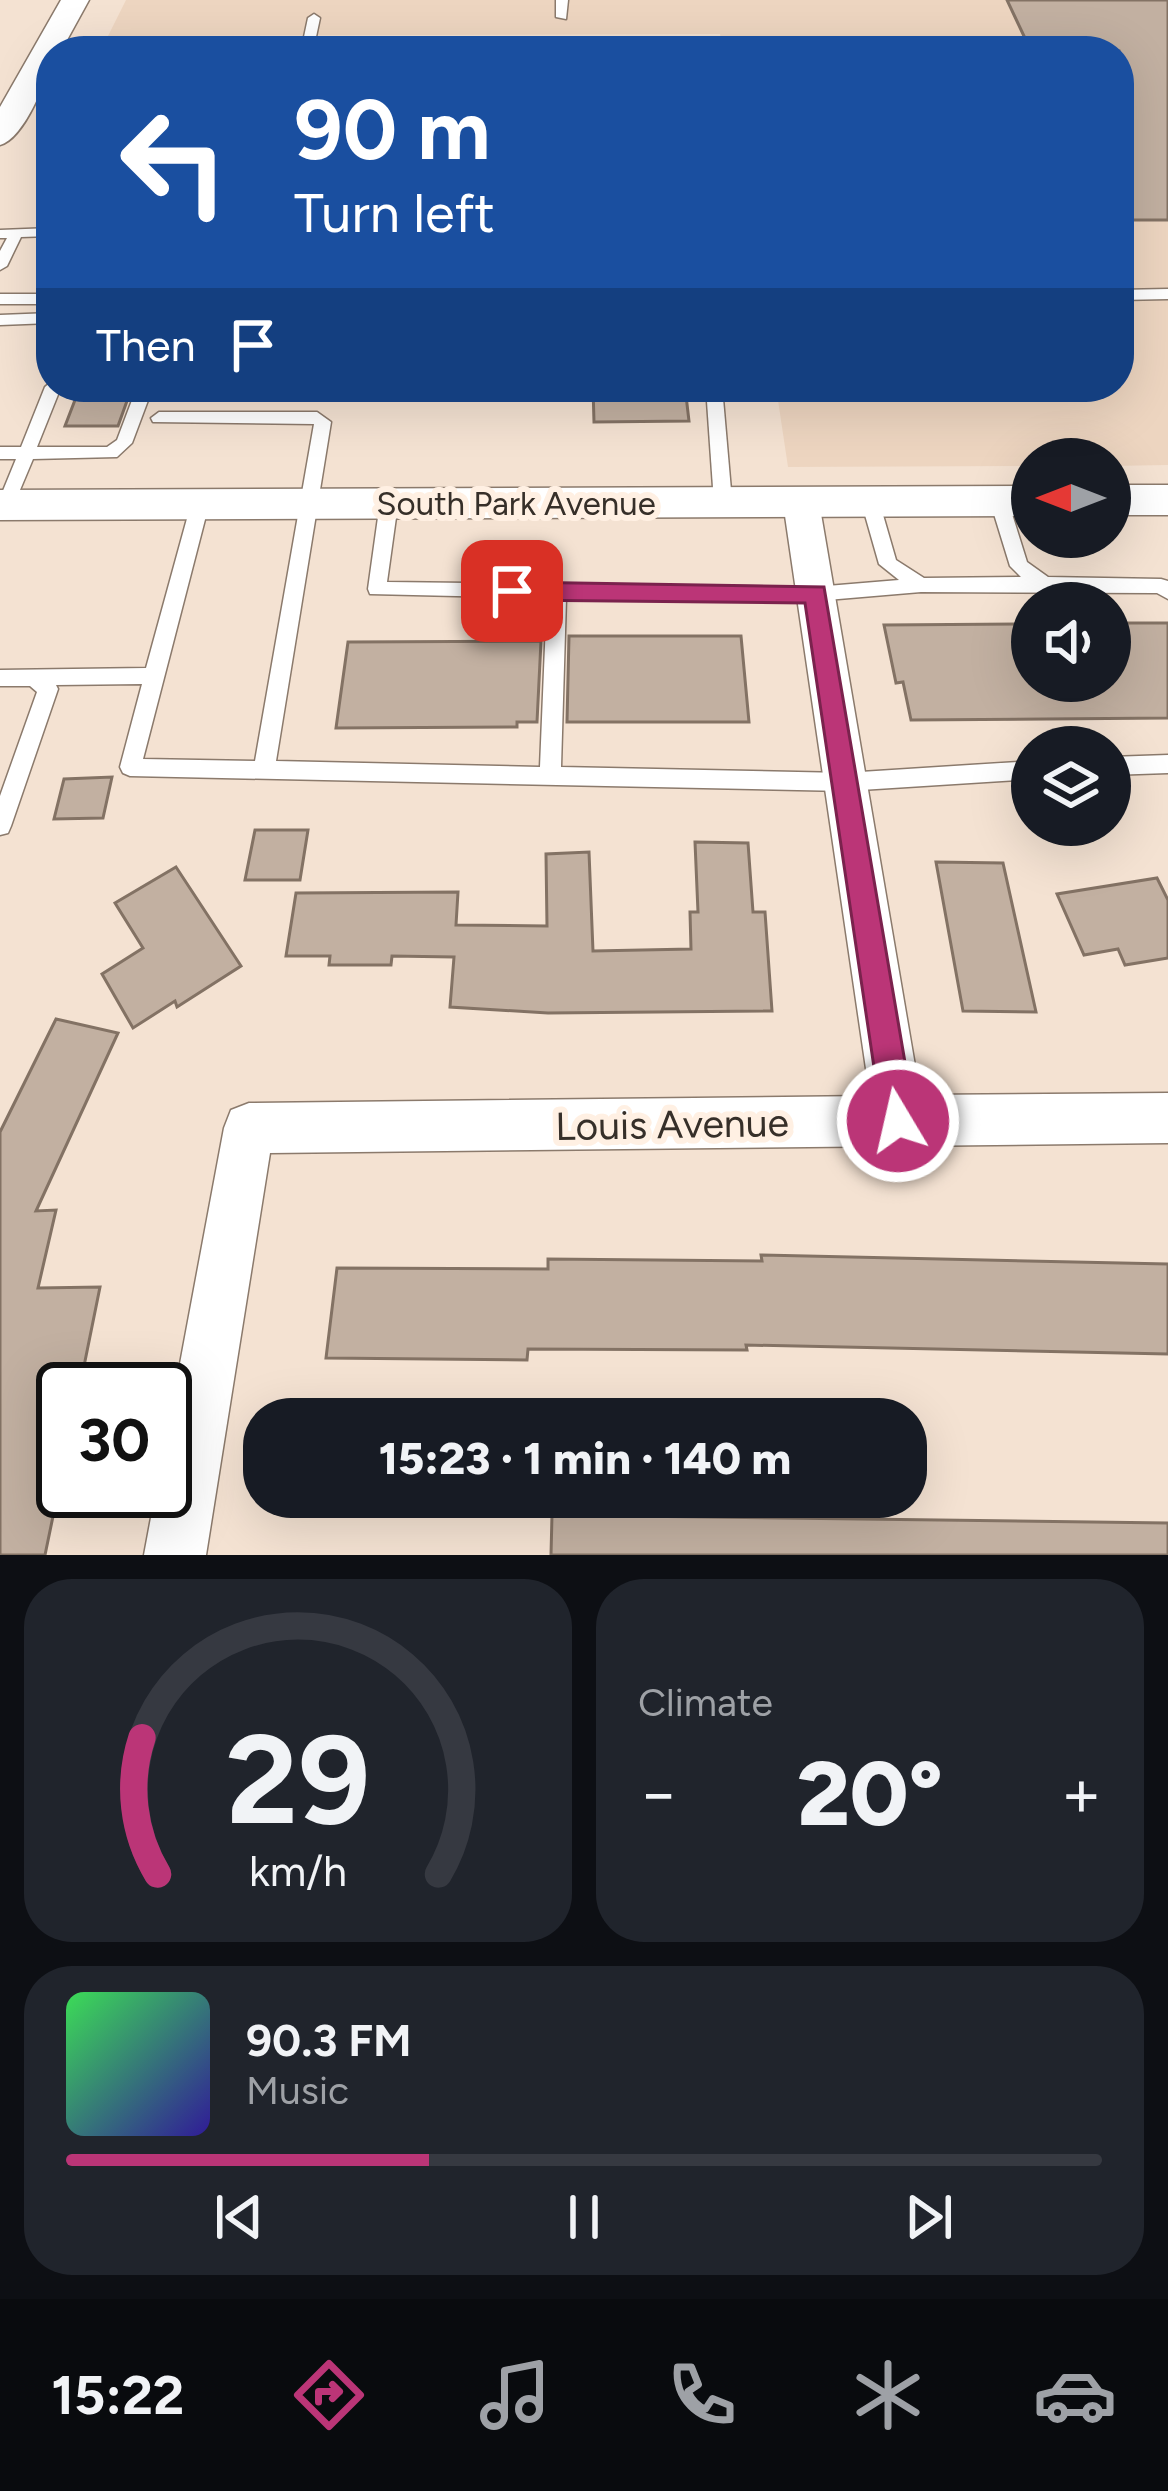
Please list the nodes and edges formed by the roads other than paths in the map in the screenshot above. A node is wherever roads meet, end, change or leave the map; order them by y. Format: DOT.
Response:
graph roads {
  1 [pos="75,0"];
  2 [pos="562,0"];
  3 [pos="562,17"];
  4 [pos="314,19"];
  5 [pos="57,36"];
  6 [pos="310,36"];
  7 [pos="36,74"];
  8 [pos="0,135"];
  9 [pos="8,234"];
  10 [pos="0,266"];
  11 [pos="1168,294"];
  12 [pos="1134,295"];
  13 [pos="0,299"];
  14 [pos="36,299"];
  15 [pos="36,319"];
  16 [pos="0,320"];
  17 [pos="47,402"];
  18 [pos="139,402"];
  19 [pos="715,402"];
  20 [pos="159,418"];
  21 [pos="0,453"];
  22 [pos="28,453"];
  23 [pos="1131,500"];
  24 [pos="1168,500"];
  25 [pos="870,501"];
  26 [pos="1011,501"];
  27 [pos="723,502"];
  28 [pos="801,502"];
  29 [pos="310,503"];
  30 [pos="389,503"];
  31 [pos="200,504"];
  32 [pos="3,505"];
  33 [pos="1019,558"];
  34 [pos="1041,582"];
  35 [pos="1011,584"];
  36 [pos="921,585"];
  37 [pos="1131,585"];
  38 [pos="557,591"];
  39 [pos="1168,592"];
  40 [pos="815,594"];
  41 [pos="154,676"];
  42 [pos="0,678"];
  43 [pos="34,678"];
  44 [pos="1168,764"];
  45 [pos="1131,765"];
  46 [pos="264,770"];
  47 [pos="1011,771"];
  48 [pos="550,776"];
  49 [pos="845,782"];
  50 [pos="0,826"];
  51 [pos="1168,1118"];
  52 [pos="898,1121"];
  53 [pos="175,1555"];
  1 -- 5 [label="street"];
  2 -- 3 [label="lane"];
  4 -- 6 [label="lane"];
  7 -- 8 [label="street"];
  9 -- 10 [label="lane"];
  11 -- 12 [label="lane"];
  13 -- 14 [label="lane"];
  15 -- 16 [label="lane"];
  17 -- 22 [label="lane"];
  18 -- 22 [label="lane"];
  19 -- 27 [label="lane"];
  20 -- 29 [label="lane"];
  21 -- 22 [label="lane"];
  22 -- 32 [label="lane"];
  23 -- 24 [label="street"];
  25 -- 26 [label="street, South Park Avenue"];
  25 -- 28 [label="street, South Park Avenue"];
  25 -- 36 [label="lane"];
  27 -- 28 [label="street, South Park Avenue"];
  27 -- 30 [label="street, South Park Avenue"];
  28 -- 40 [label="street"];
  29 -- 30 [label="street, South Park Avenue"];
  29 -- 31 [label="street, South Park Avenue"];
  29 -- 46 [label="lane"];
  30 -- 38 [label="lane"];
  31 -- 32 [label="street, South Park Avenue"];
  31 -- 41 [label="lane"];
  33 -- 34 [label="lane"];
  35 -- 36 [label="lane"];
  36 -- 40 [label="lane"];
  37 -- 39 [label="lane"];
  38 -- 40 [label="lane"];
  38 -- 48 [label="lane"];
  40 -- 49 [label="street"];
  41 -- 43 [label="lane"];
  41 -- 46 [label="lane"];
  42 -- 43 [label="lane"];
  43 -- 50 [label="lane"];
  44 -- 45 [label="lane"];
  46 -- 48 [label="lane"];
  47 -- 49 [label="lane"];
  48 -- 49 [label="lane"];
  49 -- 52 [label="street"];
  51 -- 52 [label="street, Louis Avenue"];
  52 -- 53 [label="street, Louis Avenue"];
}
